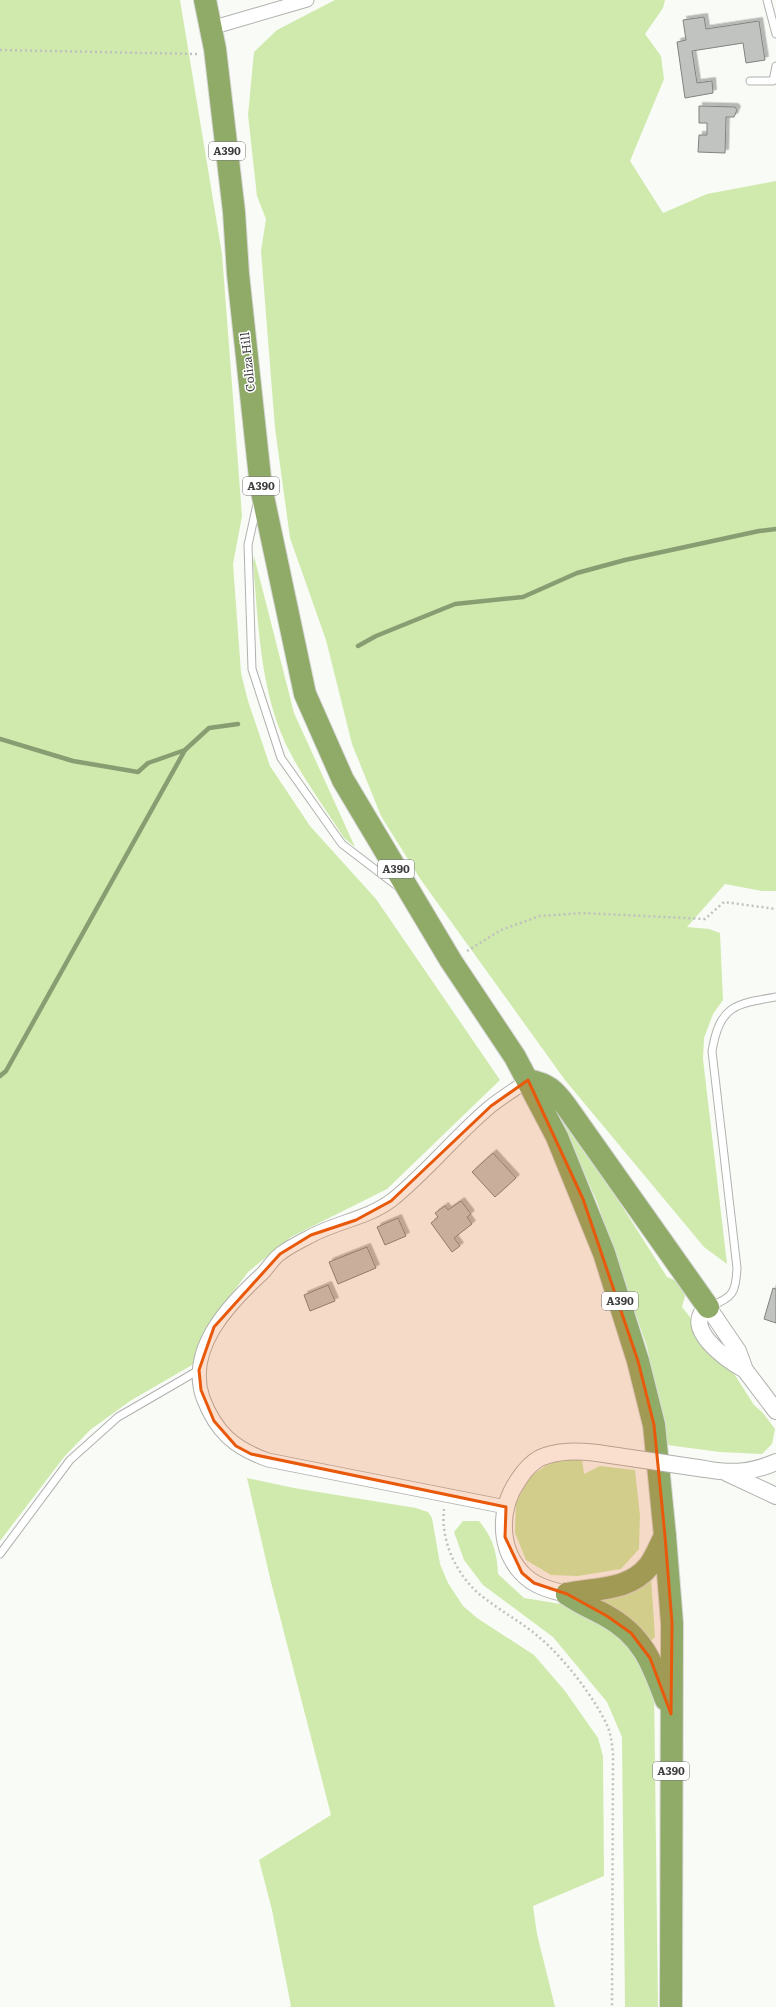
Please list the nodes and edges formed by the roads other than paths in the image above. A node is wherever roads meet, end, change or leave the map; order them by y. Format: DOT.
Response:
graph roads {
  1 [pos="205,0"];
  2 [pos="307,0"];
  3 [pos="767,0"];
  4 [pos="211,28"];
  5 [pos="776,34"];
  6 [pos="776,66"];
  7 [pos="750,81"];
  8 [pos="261,487"];
  9 [pos="413,898"];
  10 [pos="776,997"];
  11 [pos="528,1080"];
  12 [pos="708,1307"];
  13 [pos="199,1370"];
  14 [pos="776,1411"];
  15 [pos="769,1465"];
  16 [pos="728,1473"];
  17 [pos="772,1493"];
  18 [pos="506,1507"];
  19 [pos="665,1536"];
  20 [pos="0,1554"];
  21 [pos="567,1594"];
  22 [pos="670,1714"];
  23 [pos="671,2007"];
  1 -- 4 [label="highway, A390"];
  2 -- 4 [label="street"];
  3 -- 5 [label="lane"];
  4 -- 8 [label="highway, Coliza Hill / A390"];
  6 -- 7 [label="lane"];
  8 -- 9 [label="highway, Coliza Hill / A390"];
  8 -- 9 [label="lane"];
  9 -- 11 [label="highway, A390"];
  10 -- 12 [label="lane"];
  11 -- 12 [label="highway"];
  11 -- 13 [label="street"];
  11 -- 19 [label="highway, A390"];
  12 -- 14 [label="street"];
  13 -- 18 [label="street"];
  13 -- 20 [label="lane"];
  15 -- 16 [label="street"];
  15 -- 17 [label="street"];
  16 -- 17 [label="street"];
  16 -- 18 [label="street, bridge"];
  18 -- 21 [label="street"];
  19 -- 21 [label="highway"];
  19 -- 22 [label="highway, A390"];
  21 -- 22 [label="highway"];
  22 -- 23 [label="highway, A390"];
}
